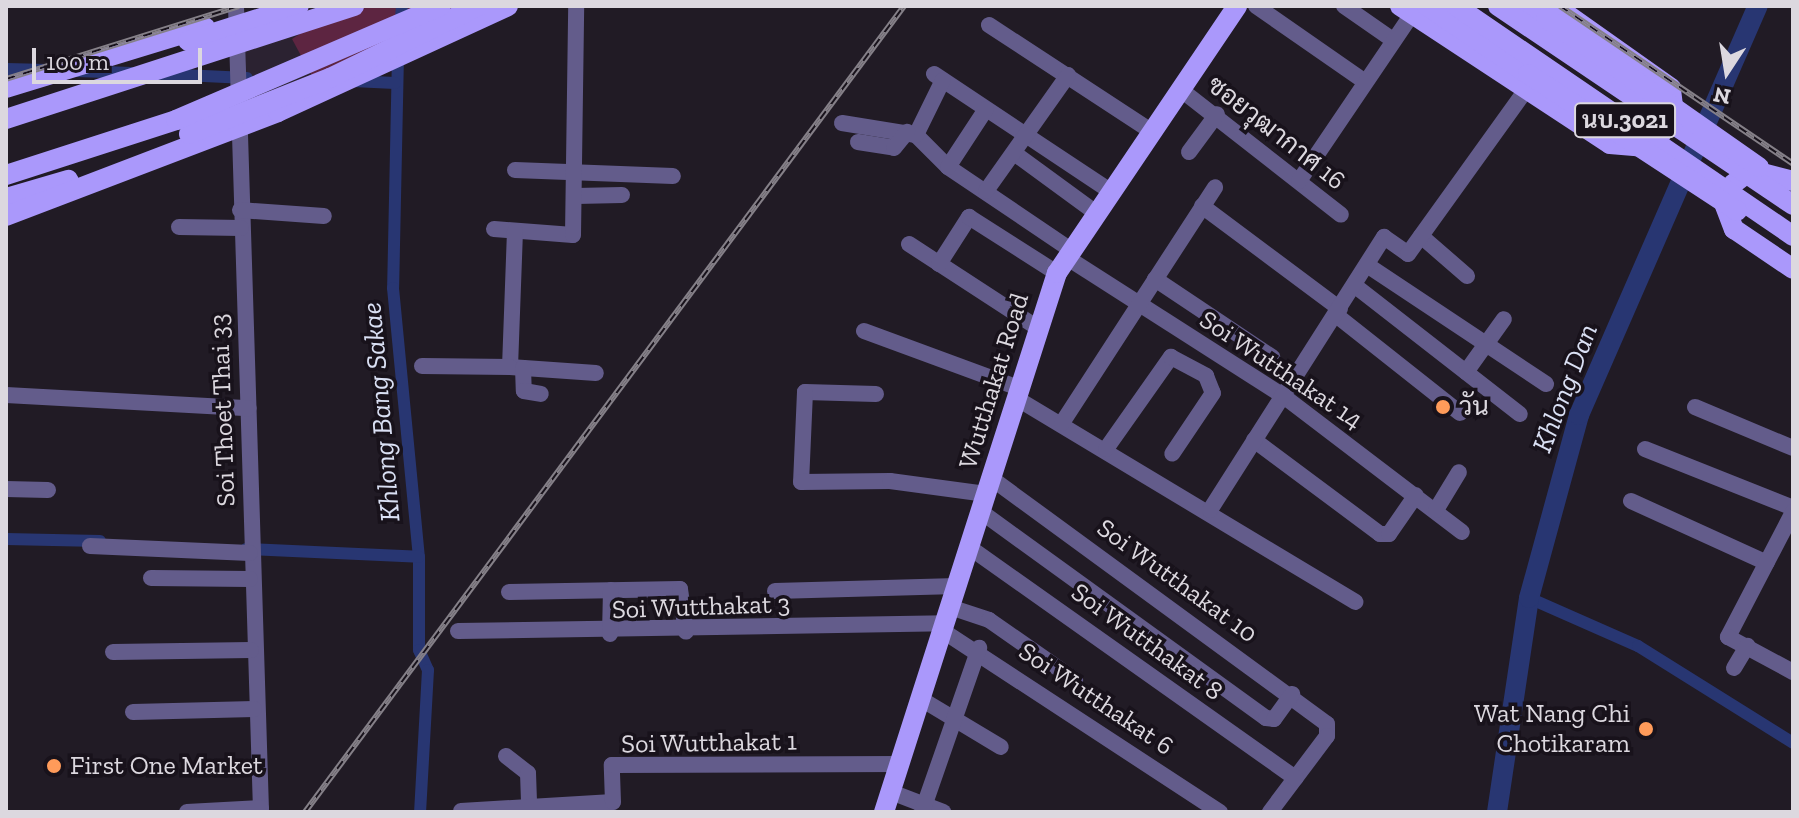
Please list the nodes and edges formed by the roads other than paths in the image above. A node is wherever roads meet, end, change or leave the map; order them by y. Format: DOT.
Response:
graph roads {
  1 [pos="273,6"];
  2 [pos="299,6"];
  3 [pos="354,6"];
  4 [pos="441,6"];
  5 [pos="478,6"];
  6 [pos="508,6"];
  7 [pos="576,6"];
  8 [pos="1237,6"];
  9 [pos="1256,6"];
  10 [pos="1344,6"];
  11 [pos="1456,6"];
  12 [pos="1498,6"];
  13 [pos="1528,6"];
  14 [pos="1413,9"];
  15 [pos="237,12"];
  16 [pos="1550,12"];
  17 [pos="1580,13"];
  18 [pos="989,25"];
  19 [pos="1393,40"];
  20 [pos="1068,75"];
  21 [pos="1364,81"];
  22 [pos="1526,82"];
  23 [pos="6,88"];
  24 [pos="1180,89"];
  25 [pos="6,95"];
  26 [pos="986,109"];
  27 [pos="1217,114"];
  28 [pos="6,119"];
  29 [pos="842,123"];
  30 [pos="239,127"];
  31 [pos="1151,131"];
  32 [pos="912,134"];
  33 [pos="1025,136"];
  34 [pos="858,142"];
  35 [pos="1189,152"];
  36 [pos="1014,153"];
  37 [pos="948,167"];
  38 [pos="515,170"];
  39 [pos="578,174"];
  40 [pos="6,175"];
  41 [pos="673,176"];
  42 [pos="72,179"];
  43 [pos="1299,181"];
  44 [pos="1793,181"];
  45 [pos="1215,187"];
  46 [pos="986,191"];
  47 [pos="1110,191"];
  48 [pos="622,195"];
  49 [pos="576,196"];
  50 [pos="1793,196"];
  51 [pos="6,198"];
  52 [pos="1793,205"];
  53 [pos="1202,206"];
  54 [pos="6,207"];
  55 [pos="240,210"];
  56 [pos="1095,212"];
  57 [pos="1341,215"];
  58 [pos="6,216"];
  59 [pos="324,216"];
  60 [pos="179,227"];
  61 [pos="241,228"];
  62 [pos="494,229"];
  63 [pos="515,231"];
  64 [pos="1421,236"];
  65 [pos="1793,236"];
  66 [pos="1793,242"];
  67 [pos="909,244"];
  68 [pos="1065,260"];
  69 [pos="939,264"];
  70 [pos="1367,265"];
  71 [pos="1793,269"];
  72 [pos="1467,276"];
  73 [pos="1155,279"];
  74 [pos="1354,285"];
  75 [pos="1139,304"];
  76 [pos="1338,312"];
  77 [pos="1504,319"];
  78 [pos="1038,328"];
  79 [pos="864,331"];
  80 [pos="1486,345"];
  81 [pos="1272,357"];
  82 [pos="422,366"];
  83 [pos="516,367"];
  84 [pos="1466,372"];
  85 [pos="596,373"];
  86 [pos="1546,384"];
  87 [pos="1018,393"];
  88 [pos="541,394"];
  89 [pos="876,394"];
  90 [pos="6,395"];
  91 [pos="1282,395"];
  92 [pos="1695,407"];
  93 [pos="249,408"];
  94 [pos="1460,413"];
  95 [pos="1520,414"];
  96 [pos="1062,423"];
  97 [pos="1254,440"];
  98 [pos="1793,448"];
  99 [pos="1106,449"];
  100 [pos="1645,449"];
  101 [pos="1172,454"];
  102 [pos="1459,472"];
  103 [pos="6,489"];
  104 [pos="48,490"];
  105 [pos="986,494"];
  106 [pos="1416,495"];
  107 [pos="1631,501"];
  108 [pos="1210,510"];
  109 [pos="1436,510"];
  110 [pos="1793,510"];
  111 [pos="1462,532"];
  112 [pos="90,546"];
  113 [pos="969,547"];
  114 [pos="250,550"];
  115 [pos="1767,563"];
  116 [pos="151,578"];
  117 [pos="250,579"];
  118 [pos="957,586"];
  119 [pos="611,590"];
  120 [pos="775,591"];
  121 [pos="509,592"];
  122 [pos="1355,602"];
  123 [pos="946,620"];
  124 [pos="458,631"];
  125 [pos="686,632"];
  126 [pos="610,634"];
  127 [pos="1747,646"];
  128 [pos="979,648"];
  129 [pos="251,650"];
  130 [pos="113,652"];
  131 [pos="1734,668"];
  132 [pos="1793,672"];
  133 [pos="1075,680"];
  134 [pos="1292,694"];
  135 [pos="921,699"];
  136 [pos="254,709"];
  137 [pos="133,712"];
  138 [pos="957,716"];
  139 [pos="1001,747"];
  140 [pos="506,756"];
  141 [pos="901,764"];
  142 [pos="1295,778"];
  143 [pos="891,792"];
  144 [pos="529,807"];
  145 [pos="616,807"];
  146 [pos="924,807"];
  147 [pos="261,810"];
  148 [pos="461,811"];
  149 [pos="187,812"];
  150 [pos="884,812"];
  151 [pos="943,812"];
  152 [pos="1220,812"];
  153 [pos="1270,812"];
  1 -- 15 [label="main road"];
  2 -- 25 [label="main road, bridge"];
  3 -- 28 [label="main road, bridge"];
  4 -- 40 [label="main road, bridge"];
  5 -- 42 [label="main road, bridge"];
  6 -- 30 [label="main road"];
  7 -- 39 [label="street"];
  8 -- 24 [label="main road, Wutthakat Road"];
  9 -- 21 [label="street"];
  10 -- 19 [label="street"];
  11 -- 65 [label="main road, นบ.3021, bridge"];
  12 -- 52 [label="main road, นบ.3021, bridge"];
  13 -- 16 [label="main road"];
  14 -- 19 [label="street"];
  14 -- 22 [label="main road"];
  15 -- 23 [label="main road"];
  15 -- 30 [label="street, Soi Thoet Thai 33"];
  16 -- 17 [label="main road, นบ.3021"];
  16 -- 50 [label="main road, bridge"];
  17 -- 22 [label="main road, นบ.3021"];
  18 -- 20 [label="street"];
  19 -- 21 [label="street"];
  20 -- 31 [label="street"];
  20 -- 33 [label="street"];
  21 -- 43 [label="street"];
  22 -- 64 [label="street"];
  22 -- 66 [label="main road, bridge"];
  24 -- 27 [label="street, ซอยวุฒากาศ 16"];
  24 -- 31 [label="main road, Wutthakat Road"];
  26 -- 32 [label="street"];
  26 -- 33 [label="street"];
  26 -- 37 [label="street"];
  27 -- 35 [label="street"];
  27 -- 43 [label="street, ซอยวุฒากาศ 16"];
  29 -- 32 [label="street"];
  30 -- 55 [label="street, Soi Thoet Thai 33"];
  30 -- 58 [label="main road"];
  31 -- 47 [label="main road, Wutthakat Road"];
  32 -- 34 [label="street"];
  32 -- 37 [label="street"];
  33 -- 36 [label="street"];
  33 -- 47 [label="street"];
  36 -- 46 [label="street"];
  36 -- 56 [label="street"];
  37 -- 46 [label="street"];
  38 -- 39 [label="street"];
  39 -- 41 [label="street"];
  39 -- 49 [label="street"];
  42 -- 51 [label="main road"];
  42 -- 54 [label="main road"];
  43 -- 57 [label="street, ซอยวุฒากาศ 16"];
  44 -- 71 [label="main road"];
  45 -- 53 [label="street"];
  46 -- 68 [label="street"];
  47 -- 56 [label="main road, Wutthakat Road"];
  48 -- 49 [label="street"];
  49 -- 63 [label="street"];
  53 -- 73 [label="street"];
  53 -- 76 [label="street"];
  55 -- 59 [label="street"];
  55 -- 61 [label="street, Soi Thoet Thai 33"];
  56 -- 68 [label="main road, Wutthakat Road"];
  60 -- 61 [label="street"];
  61 -- 93 [label="street, Soi Thoet Thai 33"];
  62 -- 63 [label="street"];
  63 -- 83 [label="street"];
  64 -- 70 [label="street"];
  64 -- 72 [label="street"];
  67 -- 69 [label="street"];
  68 -- 69 [label="street"];
  68 -- 75 [label="street, Soi Wutthakat 14"];
  68 -- 78 [label="main road, Wutthakat Road"];
  69 -- 78 [label="street"];
  70 -- 74 [label="street"];
  70 -- 80 [label="street"];
  73 -- 75 [label="street"];
  73 -- 81 [label="street"];
  74 -- 76 [label="street"];
  74 -- 84 [label="street"];
  75 -- 91 [label="street, Soi Wutthakat 14"];
  75 -- 96 [label="street"];
  76 -- 91 [label="street"];
  76 -- 94 [label="street"];
  77 -- 80 [label="street"];
  78 -- 87 [label="main road, Wutthakat Road"];
  79 -- 87 [label="street"];
  80 -- 84 [label="street"];
  80 -- 86 [label="street"];
  82 -- 83 [label="street"];
  83 -- 85 [label="street"];
  83 -- 88 [label="street"];
  84 -- 95 [label="street"];
  87 -- 96 [label="street"];
  87 -- 105 [label="main road, Wutthakat Road"];
  89 -- 105 [label="street"];
  90 -- 93 [label="street"];
  91 -- 97 [label="street"];
  91 -- 106 [label="street, Soi Wutthakat 14"];
  92 -- 98 [label="street"];
  93 -- 114 [label="street, Soi Thoet Thai 33"];
  96 -- 99 [label="street"];
  97 -- 106 [label="street"];
  97 -- 108 [label="street"];
  99 -- 101 [label="street"];
  99 -- 108 [label="street"];
  100 -- 110 [label="street"];
  102 -- 109 [label="street"];
  103 -- 104 [label="street"];
  105 -- 113 [label="main road, Wutthakat Road"];
  105 -- 134 [label="street, Soi Wutthakat 10"];
  105 -- 134 [label="street"];
  106 -- 109 [label="street, Soi Wutthakat 14"];
  107 -- 115 [label="street"];
  108 -- 122 [label="street"];
  109 -- 111 [label="street, Soi Wutthakat 14"];
  110 -- 115 [label="street"];
  112 -- 114 [label="street"];
  113 -- 118 [label="main road, Wutthakat Road"];
  113 -- 142 [label="street, Soi Wutthakat 8"];
  114 -- 117 [label="street, Soi Thoet Thai 33"];
  115 -- 127 [label="street"];
  116 -- 117 [label="street"];
  117 -- 129 [label="street, Soi Thoet Thai 33"];
  118 -- 120 [label="street"];
  118 -- 123 [label="main road, Wutthakat Road"];
  119 -- 121 [label="street"];
  119 -- 125 [label="street"];
  119 -- 126 [label="street"];
  123 -- 125 [label="street, Soi Wutthakat 3"];
  123 -- 128 [label="street, Soi Wutthakat 6"];
  123 -- 133 [label="street"];
  123 -- 135 [label="main road, Wutthakat Road"];
  124 -- 126 [label="street, Soi Wutthakat 3"];
  125 -- 126 [label="street, Soi Wutthakat 3"];
  127 -- 131 [label="street"];
  127 -- 132 [label="street"];
  128 -- 138 [label="street"];
  128 -- 152 [label="street, Soi Wutthakat 6"];
  129 -- 130 [label="street"];
  129 -- 136 [label="street, Soi Thoet Thai 33"];
  134 -- 142 [label="street, Soi Wutthakat 10"];
  135 -- 138 [label="street"];
  135 -- 141 [label="main road, Wutthakat Road"];
  136 -- 137 [label="street"];
  136 -- 147 [label="street, Soi Thoet Thai 33"];
  138 -- 139 [label="street"];
  138 -- 146 [label="street"];
  140 -- 144 [label="street"];
  141 -- 143 [label="main road, Wutthakat Road"];
  141 -- 145 [label="street, Soi Wutthakat 1"];
  142 -- 153 [label="street"];
  143 -- 146 [label="street"];
  143 -- 150 [label="main road, Wutthakat Road"];
  144 -- 145 [label="street, Soi Wutthakat 1"];
  144 -- 148 [label="street, Soi Wutthakat 1"];
  146 -- 151 [label="street"];
  147 -- 149 [label="street"];
}
